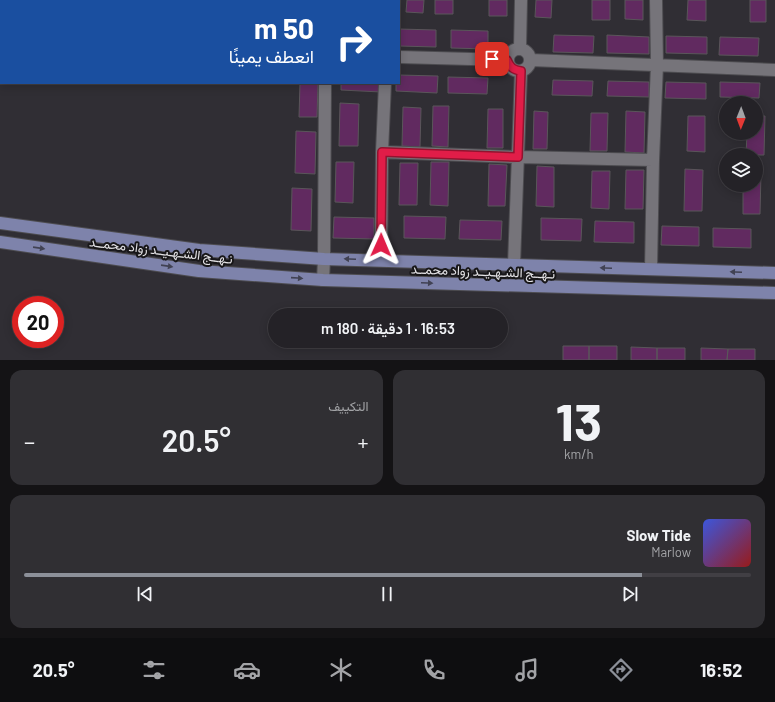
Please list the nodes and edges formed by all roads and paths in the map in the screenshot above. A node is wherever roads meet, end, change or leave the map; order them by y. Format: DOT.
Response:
graph roads {
  1 [pos="521,0"];
  2 [pos="656,0"];
  3 [pos="520,48"];
  4 [pos="400,56"];
  5 [pos="507,60"];
  6 [pos="531,60"];
  7 [pos="657,65"];
  8 [pos="775,70"];
  9 [pos="521,71"];
  10 [pos="325,84"];
  11 [pos="385,84"];
  12 [pos="382,152"];
  13 [pos="518,157"];
  14 [pos="653,160"];
  15 [pos="0,223"];
  16 [pos="0,242"];
  17 [pos="324,259"];
  18 [pos="381,260"];
  19 [pos="514,265"];
  20 [pos="651,269"];
  21 [pos="775,273"];
  22 [pos="323,280"];
  23 [pos="775,294"];
  1 -- 3 [label="street"];
  2 -- 7 [label="street"];
  3 -- 5 [label="street"];
  3 -- 6 [label="street"];
  4 -- 5 [label="street"];
  5 -- 9 [label="street"];
  6 -- 7 [label="street"];
  6 -- 9 [label="street"];
  7 -- 8 [label="street"];
  7 -- 14 [label="street"];
  9 -- 13 [label="street"];
  10 -- 17 [label="street"];
  11 -- 12 [label="street"];
  12 -- 13 [label="street"];
  12 -- 18 [label="street"];
  13 -- 14 [label="street"];
  13 -- 19 [label="street"];
  14 -- 20 [label="street"];
  15 -- 17 [label="main road, نـهــج الشـهـيــد زواد محمــد"];
  16 -- 22 [label="main road, نـهــج الشـهـيــد زواد محمــد, one-way"];
  18 -- 17 [label="main road, نـهــج الشـهـيــد زواد محمــد, one-way"];
  17 -- 22 [label="street"];
  18 -- 19 [label="main road, نـهــج الشـهـيــد زواد محمــد"];
  20 -- 19 [label="main road, نـهــج الشـهـيــد زواد محمــد, one-way"];
  21 -- 20 [label="main road, نـهــج الشـهـيــد زواد محمــد, one-way"];
  22 -- 23 [label="main road, نـهــج الشـهـيــد زواد محمــد, one-way"];
}
